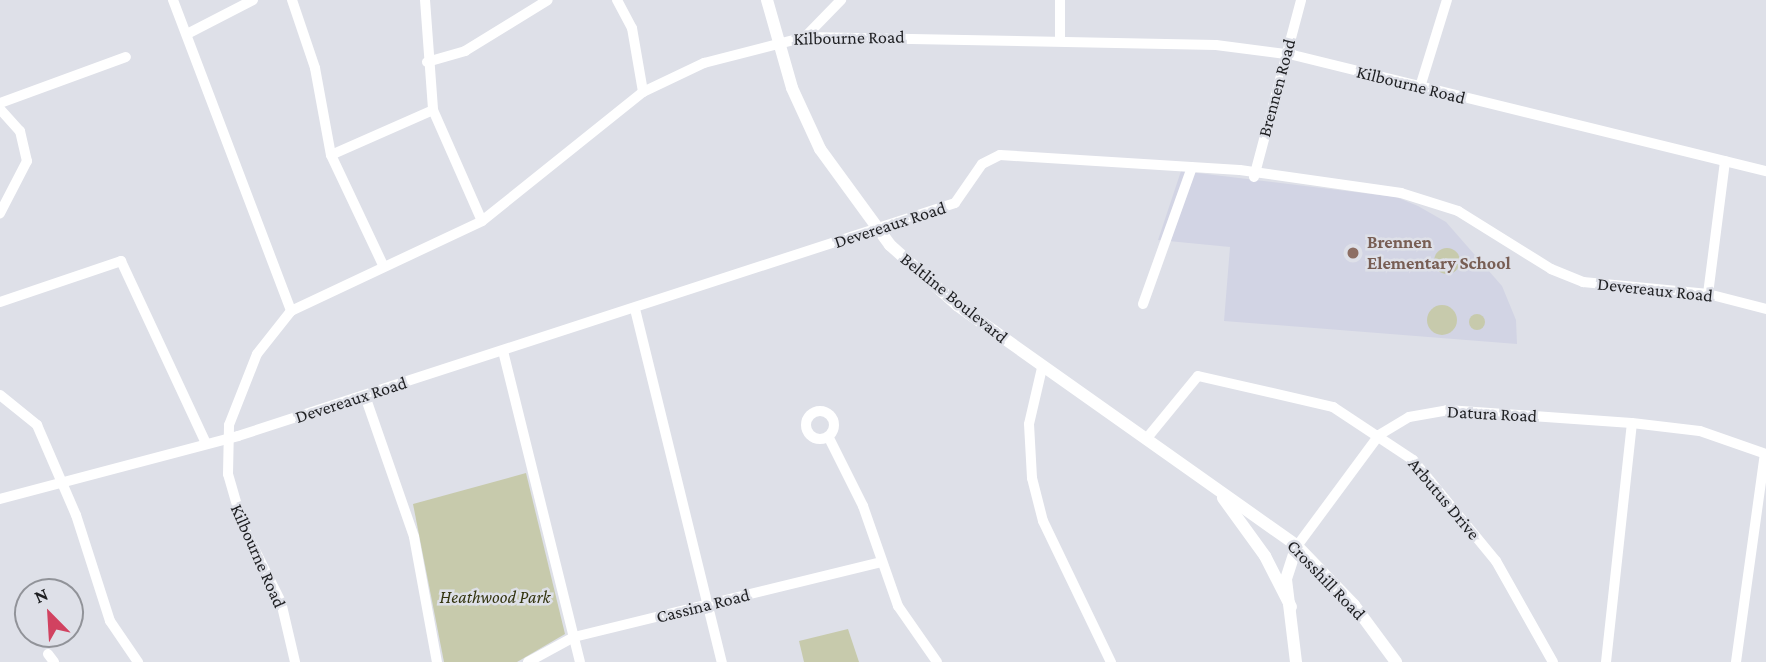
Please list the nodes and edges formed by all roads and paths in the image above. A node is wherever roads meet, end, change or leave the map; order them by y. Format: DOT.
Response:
graph roads {
  1 [pos="173,0"];
  2 [pos="253,0"];
  3 [pos="292,0"];
  4 [pos="425,0"];
  5 [pos="548,0"];
  6 [pos="617,0"];
  7 [pos="767,0"];
  8 [pos="841,0"];
  9 [pos="1060,0"];
  10 [pos="1301,0"];
  11 [pos="1447,0"];
  12 [pos="189,33"];
  13 [pos="805,37"];
  14 [pos="1060,37"];
  15 [pos="777,40"];
  16 [pos="1287,54"];
  17 [pos="126,57"];
  18 [pos="427,62"];
  19 [pos="1420,87"];
  20 [pos="643,92"];
  21 [pos="0,103"];
  22 [pos="0,109"];
  23 [pos="433,110"];
  24 [pos="331,155"];
  25 [pos="1726,161"];
  26 [pos="1192,167"];
  27 [pos="1766,171"];
  28 [pos="1254,177"];
  29 [pos="0,213"];
  30 [pos="482,221"];
  31 [pos="876,230"];
  32 [pos="383,265"];
  33 [pos="1708,294"];
  34 [pos="0,302"];
  35 [pos="1143,304"];
  36 [pos="635,309"];
  37 [pos="1766,309"];
  38 [pos="290,311"];
  39 [pos="503,351"];
  40 [pos="1042,368"];
  41 [pos="0,395"];
  42 [pos="365,396"];
  43 [pos="1632,423"];
  44 [pos="1379,435"];
  45 [pos="226,438"];
  46 [pos="829,438"];
  47 [pos="1147,438"];
  48 [pos="205,441"];
  49 [pos="1766,454"];
  50 [pos="61,479"];
  51 [pos="1212,485"];
  52 [pos="0,499"];
  53 [pos="1297,546"];
  54 [pos="882,562"];
  55 [pos="707,606"];
  56 [pos="1291,607"];
  57 [pos="574,637"];
  58 [pos="138,662"];
  59 [pos="295,662"];
  60 [pos="437,662"];
  61 [pos="528,662"];
  62 [pos="580,662"];
  63 [pos="722,662"];
  64 [pos="937,662"];
  65 [pos="1111,662"];
  66 [pos="1296,662"];
  67 [pos="1396,662"];
  68 [pos="1553,662"];
  69 [pos="1606,662"];
  70 [pos="1736,662"];
  1 -- 12 [label="street"];
  2 -- 12 [label="street"];
  3 -- 24 [label="street"];
  4 -- 18 [label="street"];
  5 -- 18 [label="street"];
  6 -- 20 [label="street"];
  7 -- 15 [label="main road, Beltline Boulevard"];
  8 -- 13 [label="street"];
  9 -- 14 [label="street"];
  10 -- 16 [label="street, Brennen Road"];
  11 -- 19 [label="street"];
  12 -- 38 [label="street"];
  13 -- 14 [label="street, Kilbourne Road"];
  13 -- 15 [label="street, Kilbourne Road"];
  14 -- 16 [label="street, Kilbourne Road"];
  15 -- 20 [label="street, Kilbourne Road"];
  15 -- 31 [label="main road, Beltline Boulevard"];
  16 -- 19 [label="street, Kilbourne Road"];
  16 -- 28 [label="street, Brennen Road"];
  17 -- 21 [label="street"];
  18 -- 23 [label="street"];
  19 -- 25 [label="street, Kilbourne Road"];
  20 -- 30 [label="street, Kilbourne Road"];
  22 -- 29 [label="street"];
  23 -- 24 [label="street"];
  23 -- 30 [label="street"];
  24 -- 32 [label="street"];
  25 -- 27 [label="street, Kilbourne Road"];
  25 -- 33 [label="street"];
  26 -- 28 [label="street, Devereaux Road"];
  26 -- 31 [label="street, Devereaux Road"];
  26 -- 35 [label="street"];
  28 -- 33 [label="street, Devereaux Road"];
  30 -- 32 [label="street, Kilbourne Road"];
  31 -- 36 [label="street, Devereaux Road"];
  31 -- 40 [label="main road, Beltline Boulevard"];
  32 -- 38 [label="street, Kilbourne Road"];
  33 -- 37 [label="street, Devereaux Road"];
  34 -- 48 [label="street"];
  36 -- 39 [label="street, Devereaux Road"];
  36 -- 55 [label="street"];
  38 -- 45 [label="street, Kilbourne Road"];
  39 -- 42 [label="street, Devereaux Road"];
  39 -- 57 [label="street"];
  40 -- 47 [label="main road, Beltline Boulevard"];
  40 -- 65 [label="street"];
  41 -- 50 [label="street"];
  42 -- 45 [label="street, Devereaux Road"];
  42 -- 60 [label="street"];
  43 -- 44 [label="street, Datura Road"];
  43 -- 49 [label="street, Datura Road"];
  43 -- 69 [label="street"];
  44 -- 47 [label="street, Arbutus Drive"];
  44 -- 53 [label="street, Datura Road"];
  44 -- 68 [label="street, Arbutus Drive"];
  45 -- 48 [label="street, Devereaux Road"];
  45 -- 59 [label="street, Kilbourne Road"];
  46 -- 54 [label="street"];
  47 -- 51 [label="main road, Beltline Boulevard"];
  48 -- 50 [label="street, Devereaux Road"];
  49 -- 70 [label="street"];
  50 -- 52 [label="street, Devereaux Road"];
  50 -- 58 [label="street"];
  51 -- 53 [label="main road, Crosshill Road"];
  51 -- 56 [label="main road"];
  53 -- 56 [label="main road, Datura Road"];
  53 -- 67 [label="main road, Crosshill Road"];
  54 -- 55 [label="street, Cassina Road"];
  54 -- 64 [label="street"];
  55 -- 57 [label="street, Cassina Road"];
  55 -- 63 [label="street"];
  56 -- 66 [label="main road"];
  57 -- 61 [label="street, Cassina Road"];
  57 -- 62 [label="street"];
}
